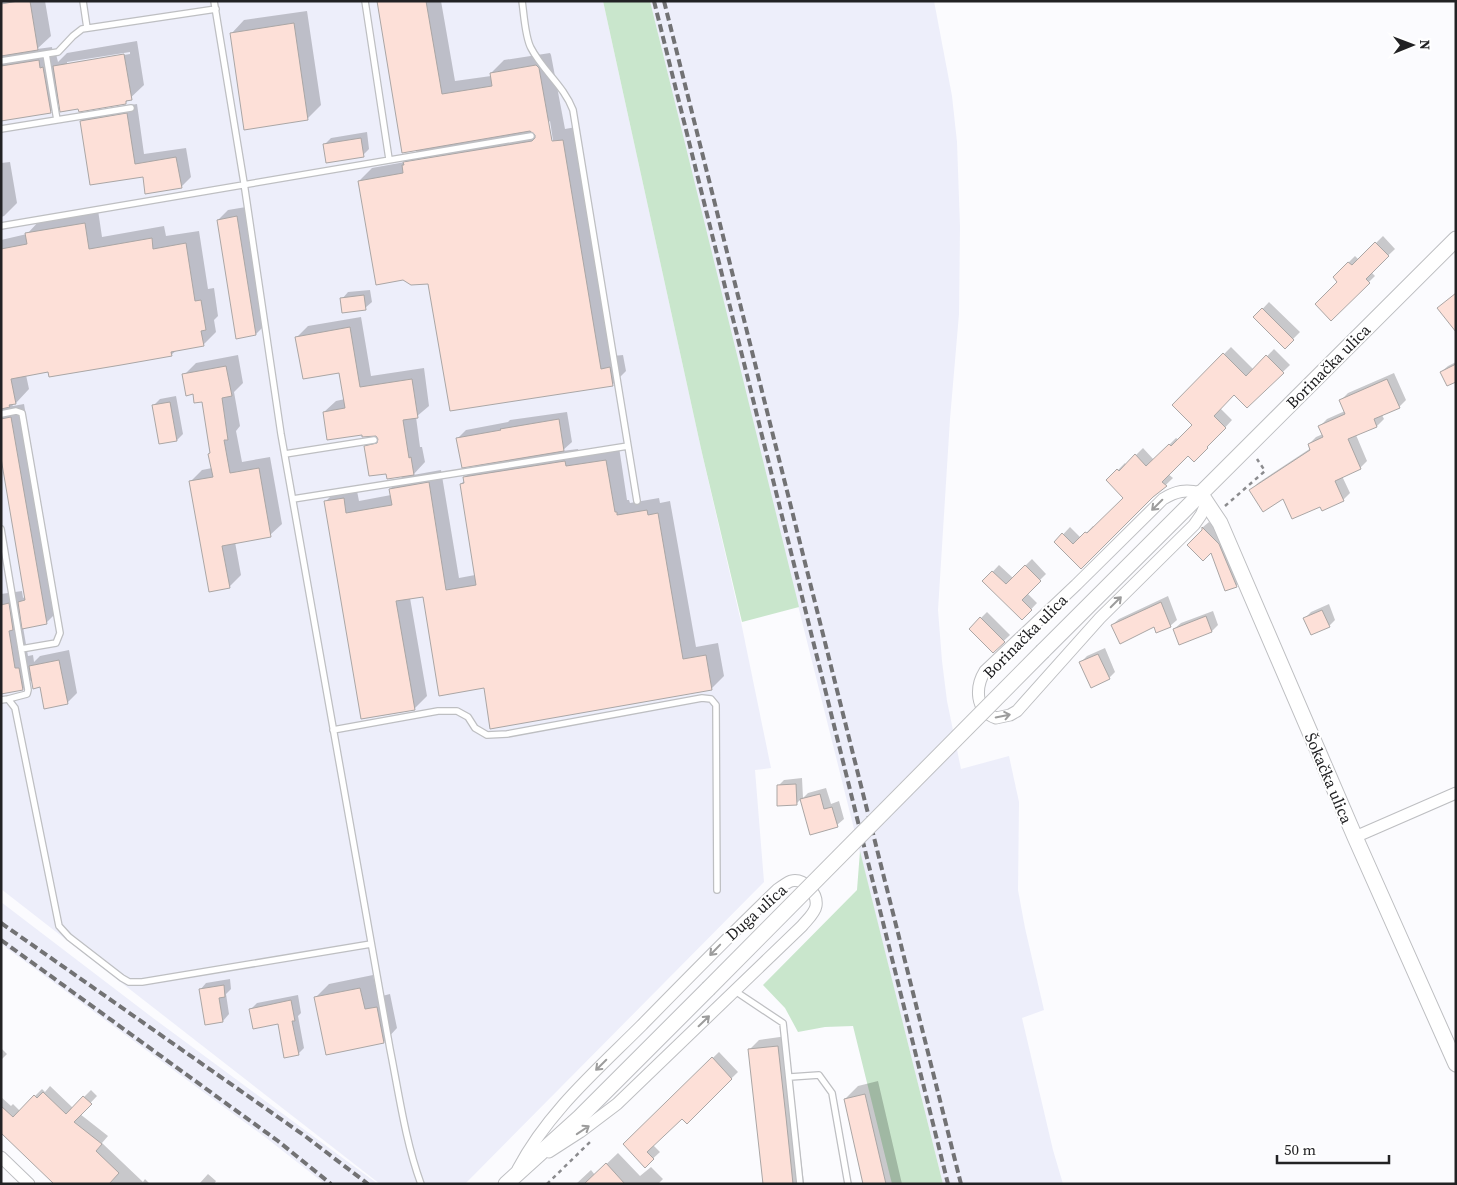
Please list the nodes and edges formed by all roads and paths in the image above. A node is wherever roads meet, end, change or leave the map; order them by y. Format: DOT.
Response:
graph roads {
  1 [pos="84,1"];
  2 [pos="214,1"];
  3 [pos="365,1"];
  4 [pos="522,1"];
  5 [pos="216,9"];
  6 [pos="87,28"];
  7 [pos="46,54"];
  8 [pos="1,61"];
  9 [pos="131,108"];
  10 [pos="57,120"];
  11 [pos="1,129"];
  12 [pos="531,136"];
  13 [pos="389,159"];
  14 [pos="244,183"];
  15 [pos="1,226"];
  16 [pos="1456,239"];
  17 [pos="1,414"];
  18 [pos="374,440"];
  19 [pos="628,446"];
  20 [pos="285,454"];
  21 [pos="1204,498"];
  22 [pos="293,499"];
  23 [pos="637,501"];
  24 [pos="1,529"];
  25 [pos="21,649"];
  26 [pos="8,699"];
  27 [pos="1,700"];
  28 [pos="333,730"];
  29 [pos="1456,793"];
  30 [pos="1355,837"];
  31 [pos="717,890"];
  32 [pos="371,944"];
  33 [pos="708,989"];
  34 [pos="735,990"];
  35 [pos="1456,1064"];
  36 [pos="790,1077"];
  37 [pos="1,1157"];
  38 [pos="527,1164"];
  39 [pos="511,1179"];
  40 [pos="28,1184"];
  41 [pos="421,1184"];
  42 [pos="800,1184"];
  43 [pos="848,1184"];
  1 -- 6 [label="lane"];
  2 -- 5 [label="lane"];
  3 -- 13 [label="lane"];
  4 -- 19 [label="lane"];
  5 -- 6 [label="lane"];
  5 -- 14 [label="lane"];
  6 -- 7 [label="lane"];
  7 -- 8 [label="lane"];
  7 -- 10 [label="lane"];
  9 -- 10 [label="lane"];
  10 -- 11 [label="lane"];
  12 -- 13 [label="lane"];
  13 -- 14 [label="lane"];
  14 -- 15 [label="lane"];
  14 -- 20 [label="lane"];
  16 -- 21 [label="street, Borinačka ulica"];
  17 -- 25 [label="lane"];
  18 -- 20 [label="lane"];
  19 -- 22 [label="lane"];
  19 -- 23 [label="lane"];
  20 -- 22 [label="lane"];
  21 -- 21 [label="street, Borinačka ulica, one-way"];
  21 -- 30 [label="street, Šokačka ulica"];
  21 -- 33 [label="street, Borinačka ulica, bridge"];
  22 -- 28 [label="lane"];
  24 -- 25 [label="lane"];
  25 -- 26 [label="lane"];
  26 -- 27 [label="lane"];
  26 -- 32 [label="lane"];
  28 -- 31 [label="lane"];
  28 -- 32 [label="lane"];
  29 -- 30 [label="street"];
  30 -- 35 [label="street, Šokačka ulica"];
  32 -- 41 [label="lane"];
  33 -- 38 [label="street, Duga ulica"];
  34 -- 36 [label="lane"];
  38 -- 34 [label="street, Duga ulica, one-way"];
  34 -- 39 [label="street, Duga ulica, one-way"];
  36 -- 42 [label="lane"];
  36 -- 43 [label="lane"];
  37 -- 40 [label="street"];
  38 -- 39 [label="street, Duga ulica"];
}
